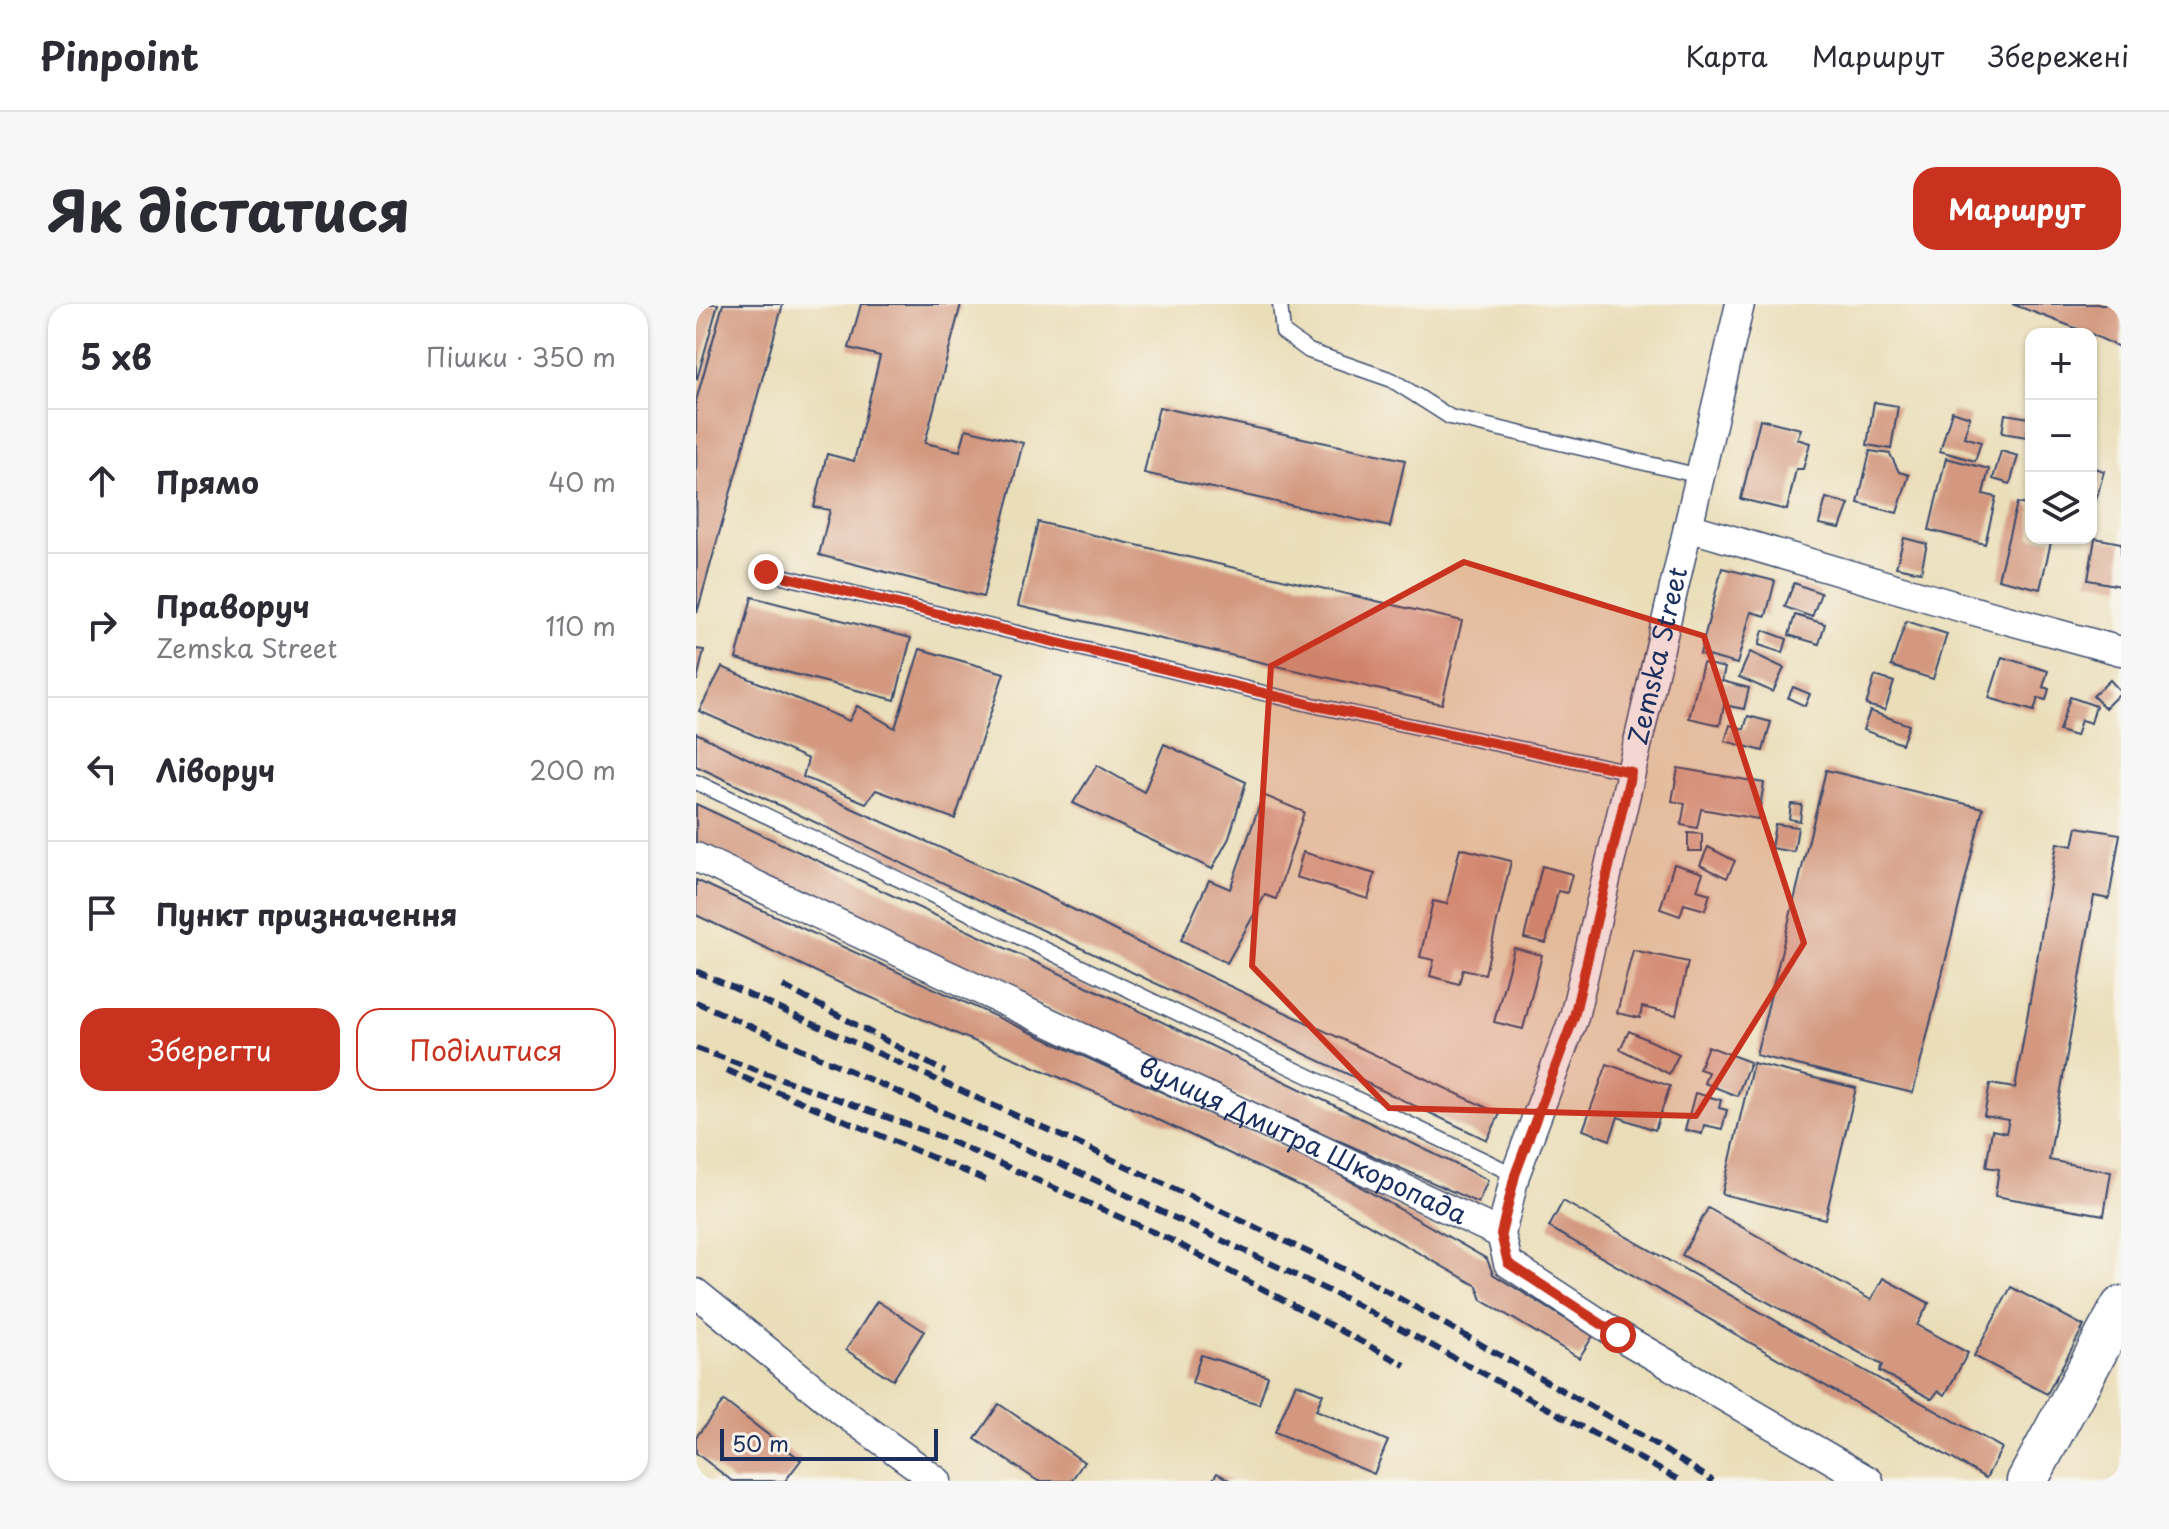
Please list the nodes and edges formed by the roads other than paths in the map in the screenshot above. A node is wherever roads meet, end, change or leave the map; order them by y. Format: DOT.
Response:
graph roads {
  1 [pos="1280,304"];
  2 [pos="1740,304"];
  3 [pos="1700,476"];
  4 [pos="1688,527"];
  5 [pos="766,572"];
  6 [pos="2121,651"];
  7 [pos="1631,772"];
  8 [pos="696,782"];
  9 [pos="696,857"];
  10 [pos="1515,1175"];
  11 [pos="1501,1234"];
  12 [pos="696,1293"];
  13 [pos="2121,1307"];
  14 [pos="937,1481"];
  15 [pos="1869,1481"];
  16 [pos="2027,1481"];
  1 -- 3 [label="lane"];
  2 -- 3 [label="street, Zemska Street"];
  3 -- 4 [label="street, Zemska Street"];
  4 -- 6 [label="street"];
  4 -- 7 [label="street, Zemska Street"];
  5 -- 7 [label="lane"];
  7 -- 10 [label="street, Zemska Street"];
  8 -- 10 [label="lane"];
  9 -- 11 [label="street, вулиця Дмитра Шкоропада"];
  10 -- 11 [label="street, Zemska Street"];
  11 -- 15 [label="street"];
  12 -- 14 [label="street"];
  13 -- 16 [label="main road"];
}
